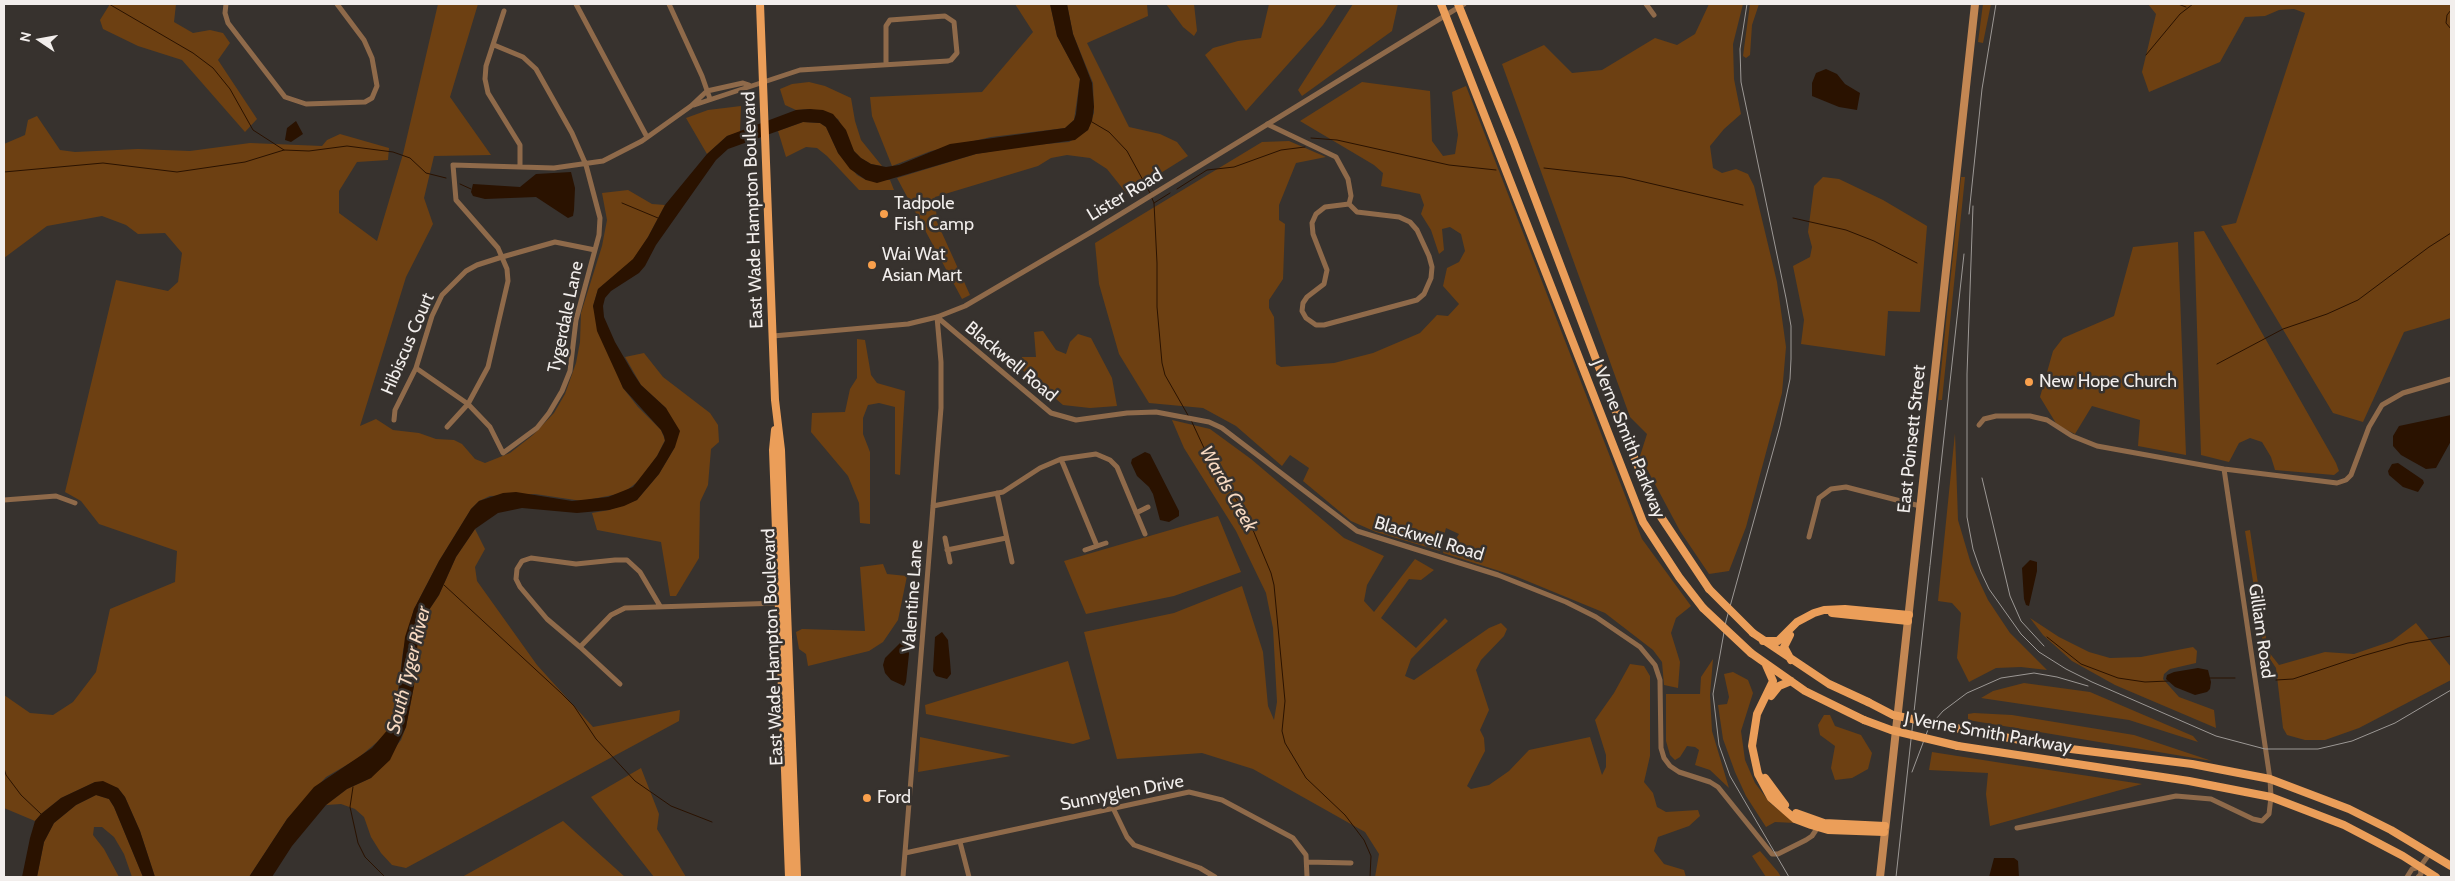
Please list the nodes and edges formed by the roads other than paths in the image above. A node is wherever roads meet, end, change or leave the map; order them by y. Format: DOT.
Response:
graph roads {
  1 [pos="226,4"];
  2 [pos="337,4"];
  3 [pos="576,4"];
  4 [pos="669,4"];
  5 [pos="760,4"];
  6 [pos="1441,4"];
  7 [pos="1646,4"];
  8 [pos="1975,4"];
  9 [pos="1461,5"];
  10 [pos="504,11"];
  11 [pos="1446,14"];
  12 [pos="1654,15"];
  13 [pos="494,45"];
  14 [pos="886,64"];
  15 [pos="763,83"];
  16 [pos="749,85"];
  17 [pos="707,91"];
  18 [pos="710,99"];
  19 [pos="691,106"];
  20 [pos="1267,124"];
  21 [pos="647,137"];
  22 [pos="586,165"];
  23 [pos="520,166"];
  24 [pos="1349,204"];
  25 [pos="595,250"];
  26 [pos="502,257"];
  27 [pos="937,317"];
  28 [pos="773,336"];
  29 [pos="416,368"];
  30 [pos="2451,379"];
  31 [pos="468,404"];
  32 [pos="394,420"];
  33 [pos="1979,425"];
  34 [pos="447,428"];
  35 [pos="1061,459"];
  36 [pos="2224,469"];
  37 [pos="997,493"];
  38 [pos="4,500"];
  39 [pos="75,503"];
  40 [pos="933,506"];
  41 [pos="1920,506"];
  42 [pos="1148,507"];
  43 [pos="1136,513"];
  44 [pos="1145,534"];
  45 [pos="1809,537"];
  46 [pos="945,538"];
  47 [pos="1006,538"];
  48 [pos="1106,542"];
  49 [pos="1096,546"];
  50 [pos="947,550"];
  51 [pos="1086,550"];
  52 [pos="950,562"];
  53 [pos="1012,562"];
  54 [pos="782,603"];
  55 [pos="660,606"];
  56 [pos="1908,618"];
  57 [pos="1763,641"];
  58 [pos="580,647"];
  59 [pos="1791,660"];
  60 [pos="1766,665"];
  61 [pos="1790,681"];
  62 [pos="620,684"];
  63 [pos="2270,779"];
  64 [pos="2271,797"];
  65 [pos="1113,808"];
  66 [pos="1819,825"];
  67 [pos="2017,828"];
  68 [pos="1884,829"];
  69 [pos="960,842"];
  70 [pos="905,853"];
  71 [pos="2430,853"];
  72 [pos="1307,862"];
  73 [pos="1351,863"];
  74 [pos="2451,866"];
  75 [pos="2420,867"];
  76 [pos="789,877"];
  77 [pos="797,877"];
  78 [pos="903,877"];
  79 [pos="969,877"];
  80 [pos="1214,877"];
  81 [pos="1307,877"];
  82 [pos="1880,877"];
  83 [pos="2407,877"];
  84 [pos="2418,877"];
  85 [pos="2436,877"];
  1 -- 2 [label="street"];
  3 -- 21 [label="street"];
  4 -- 17 [label="street"];
  5 -- 15 [label="main road, East Wade Hampton Boulevard"];
  6 -- 11 [label="main road, J Verne Smith Parkway"];
  7 -- 12 [label="street"];
  8 -- 41 [label="main road, East Poinsett Street"];
  9 -- 11 [label="street, Lister Road"];
  9 -- 57 [label="main road, J Verne Smith Parkway, bridge"];
  10 -- 13 [label="street"];
  11 -- 20 [label="street, Lister Road"];
  11 -- 60 [label="main road, J Verne Smith Parkway, bridge"];
  13 -- 22 [label="street, Tygerdale Lane"];
  13 -- 23 [label="street"];
  14 -- 14 [label="street"];
  14 -- 15 [label="street"];
  15 -- 16 [label="street"];
  15 -- 28 [label="main road, East Wade Hampton Boulevard"];
  16 -- 17 [label="street"];
  16 -- 18 [label="street"];
  17 -- 18 [label="street"];
  17 -- 19 [label="street"];
  18 -- 19 [label="street"];
  19 -- 21 [label="street"];
  20 -- 24 [label="street"];
  20 -- 27 [label="street, Lister Road"];
  21 -- 22 [label="street"];
  22 -- 23 [label="street"];
  22 -- 25 [label="street, Tygerdale Lane"];
  23 -- 26 [label="street"];
  24 -- 24 [label="street"];
  25 -- 26 [label="street, Hibiscus Court"];
  25 -- 31 [label="street, Tygerdale Lane"];
  26 -- 29 [label="street, Hibiscus Court"];
  26 -- 31 [label="street"];
  27 -- 28 [label="street, Lister Road"];
  27 -- 40 [label="street, Valentine Lane"];
  27 -- 66 [label="street, Blackwell Road"];
  28 -- 54 [label="main road, East Wade Hampton Boulevard"];
  29 -- 31 [label="street"];
  29 -- 32 [label="street, Hibiscus Court"];
  30 -- 36 [label="street"];
  31 -- 34 [label="street"];
  33 -- 36 [label="street"];
  35 -- 37 [label="street"];
  35 -- 43 [label="street"];
  35 -- 49 [label="street"];
  36 -- 63 [label="street, Gilliam Road"];
  37 -- 40 [label="street"];
  37 -- 47 [label="street"];
  38 -- 39 [label="street"];
  40 -- 70 [label="street, Valentine Lane"];
  41 -- 45 [label="street"];
  41 -- 56 [label="main road, East Poinsett Street"];
  42 -- 43 [label="street"];
  43 -- 44 [label="street"];
  46 -- 50 [label="street"];
  47 -- 50 [label="street"];
  47 -- 53 [label="street"];
  48 -- 49 [label="street"];
  49 -- 51 [label="street"];
  50 -- 52 [label="street"];
  54 -- 55 [label="street"];
  54 -- 76 [label="main road, East Wade Hampton Boulevard"];
  54 -- 77 [label="main road, East Wade Hampton Boulevard"];
  55 -- 58 [label="street"];
  55 -- 58 [label="street"];
  56 -- 57 [label="main road"];
  56 -- 59 [label="main road"];
  56 -- 68 [label="main road, East Poinsett Street"];
  57 -- 59 [label="main road, J Verne Smith Parkway"];
  58 -- 62 [label="street"];
  59 -- 63 [label="main road, J Verne Smith Parkway, bridge"];
  60 -- 61 [label="main road, J Verne Smith Parkway"];
  60 -- 66 [label="main road"];
  61 -- 64 [label="main road, J Verne Smith Parkway, bridge"];
  61 -- 66 [label="main road"];
  63 -- 64 [label="street, Gilliam Road"];
  63 -- 71 [label="main road, J Verne Smith Parkway"];
  64 -- 67 [label="street"];
  64 -- 75 [label="main road, J Verne Smith Parkway"];
  65 -- 69 [label="street, Sunnyglen Drive"];
  65 -- 72 [label="street, Sunnyglen Drive"];
  65 -- 80 [label="street"];
  66 -- 68 [label="main road"];
  68 -- 82 [label="main road, East Poinsett Street"];
  69 -- 70 [label="street, Sunnyglen Drive"];
  69 -- 79 [label="street"];
  70 -- 78 [label="street, Valentine Lane"];
  71 -- 74 [label="main road, J Verne Smith Parkway"];
  71 -- 75 [label="street"];
  72 -- 73 [label="street"];
  72 -- 81 [label="street, Sunnyglen Drive"];
  75 -- 83 [label="street"];
  75 -- 84 [label="street"];
  75 -- 85 [label="main road, J Verne Smith Parkway"];
}
